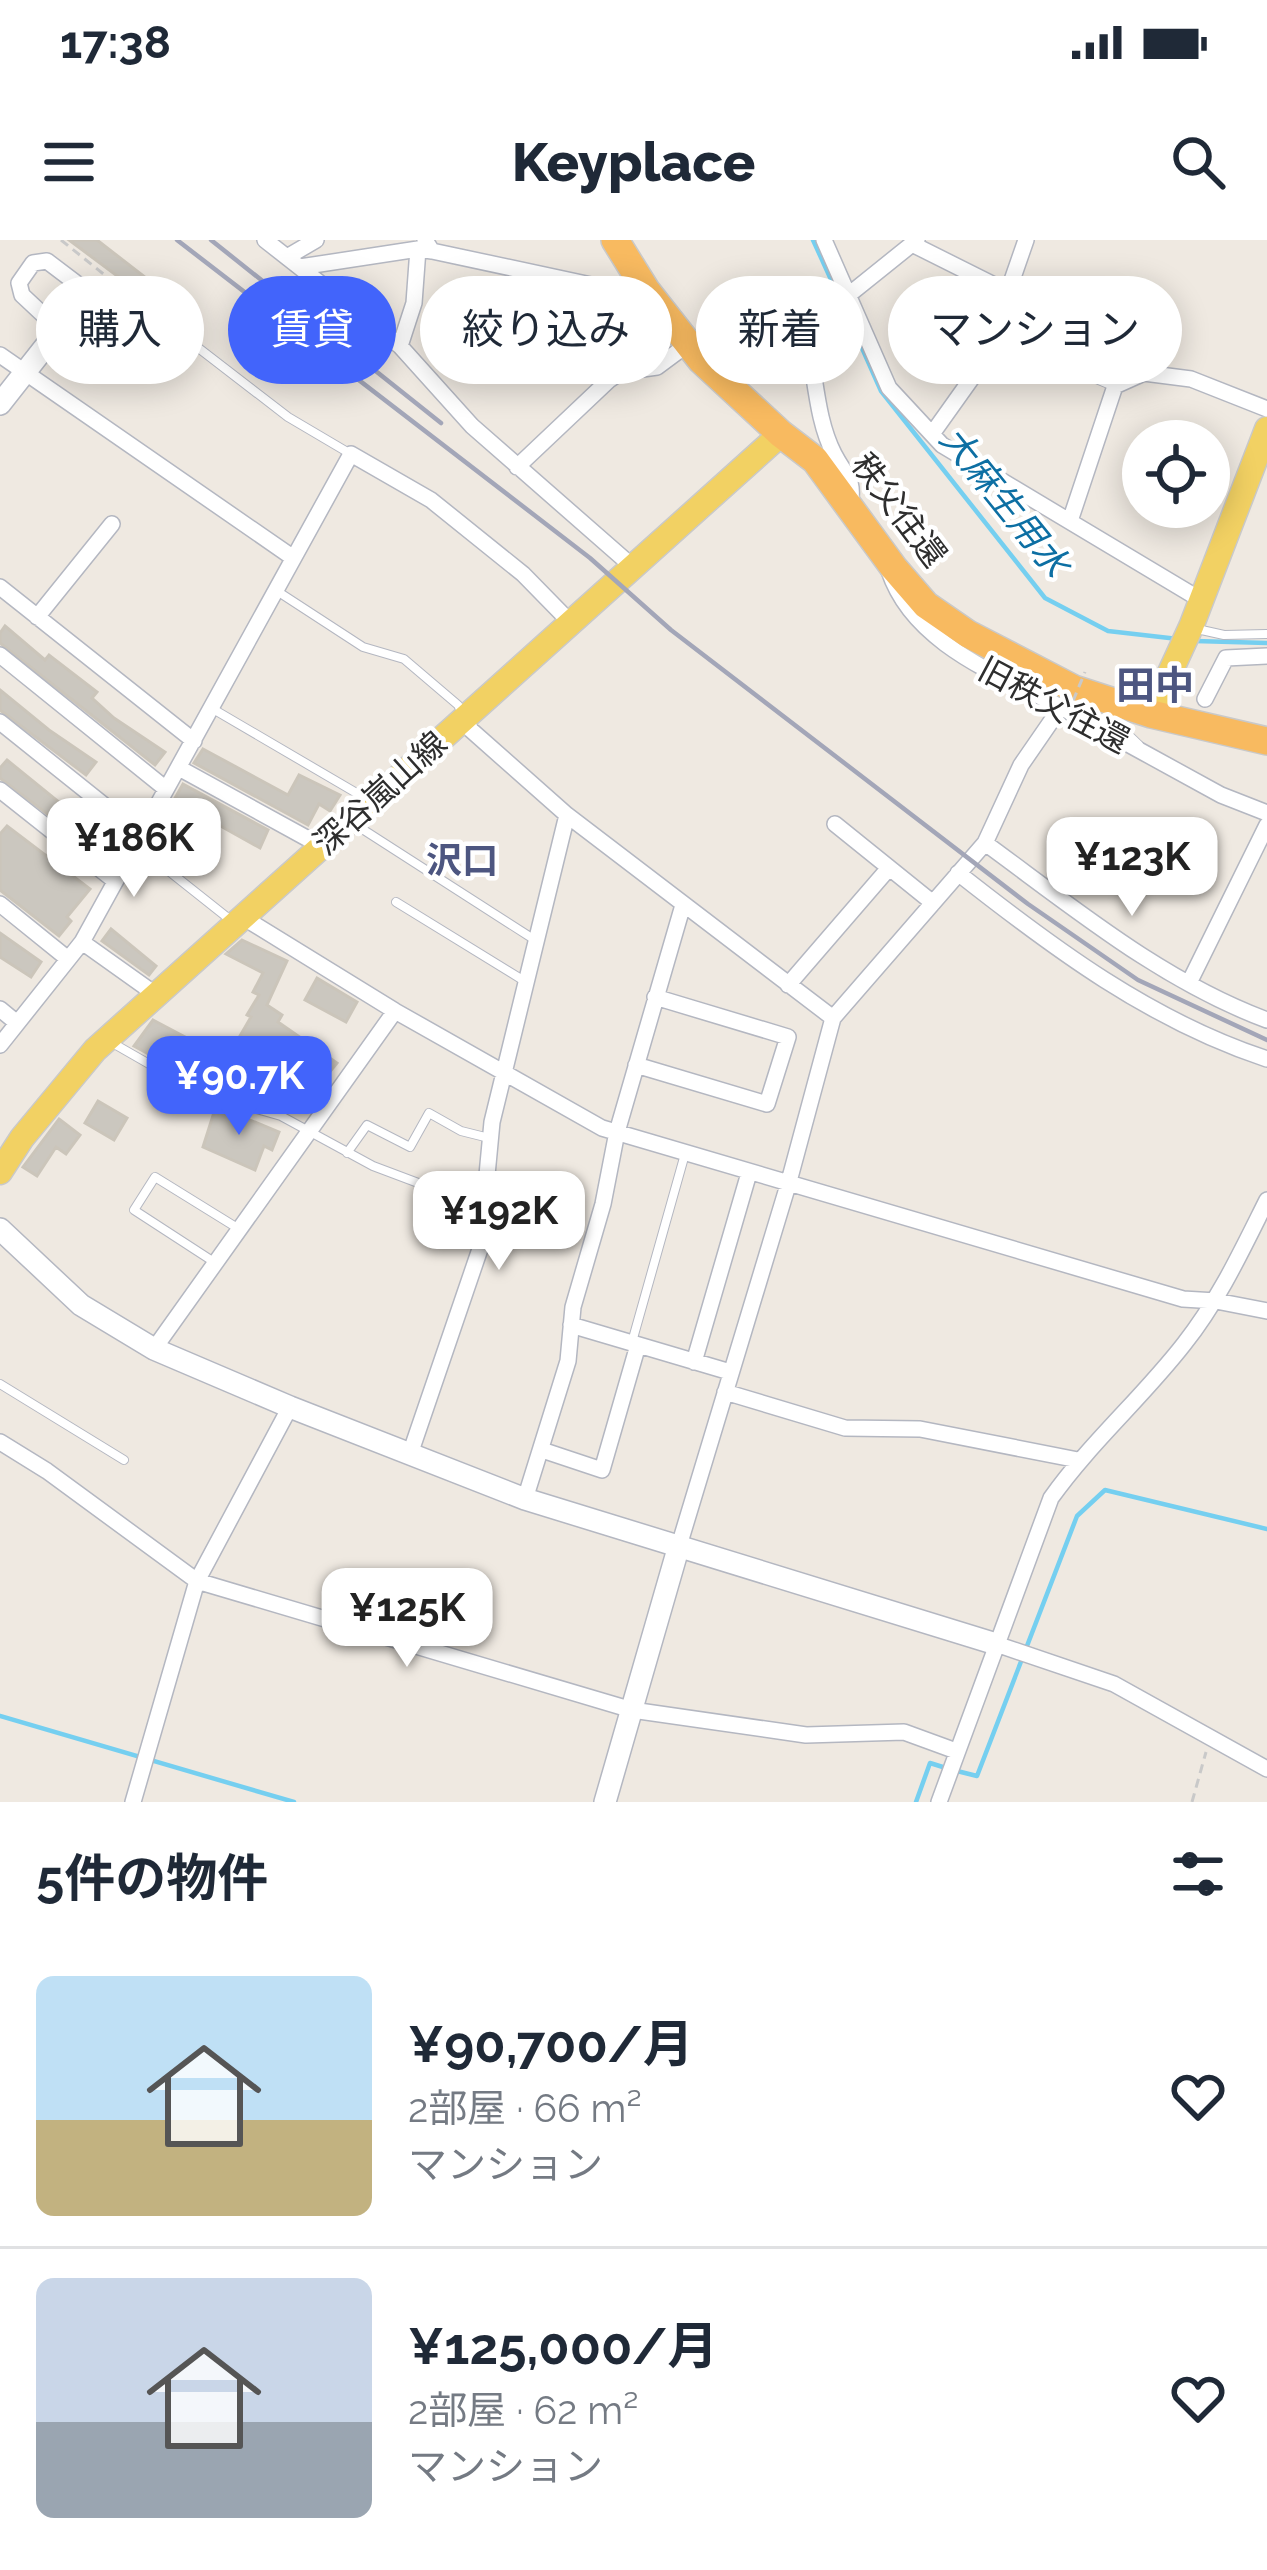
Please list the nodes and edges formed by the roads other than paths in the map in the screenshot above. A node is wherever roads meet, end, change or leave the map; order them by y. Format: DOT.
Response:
graph roads {
  1 [pos="265,240"];
  2 [pos="316,240"];
  3 [pos="615,240"];
  4 [pos="824,240"];
  5 [pos="1026,240"];
  6 [pos="915,242"];
  7 [pos="425,247"];
  8 [pos="294,262"];
  9 [pos="553,276"];
  10 [pos="637,276"];
  11 [pos="840,276"];
  12 [pos="978,276"];
  13 [pos="1014,276"];
  14 [pos="864,282"];
  15 [pos="672,323"];
  16 [pos="864,331"];
  17 [pos="52,338"];
  18 [pos="688,344"];
  19 [pos="400,346"];
  20 [pos="204,352"];
  21 [pos="0,355"];
  22 [pos="36,358"];
  23 [pos="23,374"];
  24 [pos="818,384"];
  25 [pos="968,384"];
  26 [pos="1110,384"];
  27 [pos="1115,386"];
  28 [pos="0,404"];
  29 [pos="1267,410"];
  30 [pos="1267,429"];
  31 [pos="781,434"];
  32 [pos="932,434"];
  33 [pos="350,454"];
  34 [pos="517,467"];
  35 [pos="850,506"];
  36 [pos="1070,521"];
  37 [pos="112,524"];
  38 [pos="883,552"];
  39 [pos="292,557"];
  40 [pos="633,567"];
  41 [pos="0,587"];
  42 [pos="277,591"];
  43 [pos="1201,601"];
  44 [pos="37,616"];
  45 [pos="571,623"];
  46 [pos="1191,627"];
  47 [pos="1267,634"];
  48 [pos="1225,646"];
  49 [pos="0,655"];
  50 [pos="1267,656"];
  51 [pos="1205,699"];
  52 [pos="1109,701"];
  53 [pos="1067,704"];
  54 [pos="213,709"];
  55 [pos="1151,714"];
  56 [pos="464,718"];
  57 [pos="0,722"];
  58 [pos="1267,740"];
  59 [pos="194,741"];
  60 [pos="1148,755"];
  61 [pos="178,768"];
  62 [pos="166,789"];
  63 [pos="0,790"];
  64 [pos="371,802"];
  65 [pos="1267,813"];
  66 [pos="567,815"];
  67 [pos="350,820"];
  68 [pos="835,824"];
  69 [pos="1267,825"];
  70 [pos="137,839"];
  71 [pos="985,842"];
  72 [pos="321,846"];
  73 [pos="889,868"];
  74 [pos="958,874"];
  75 [pos="115,881"];
  76 [pos="396,902"];
  77 [pos="933,903"];
  78 [pos="0,904"];
  79 [pos="683,905"];
  80 [pos="238,920"];
  81 [pos="536,940"];
  82 [pos="82,942"];
  83 [pos="68,959"];
  84 [pos="526,982"];
  85 [pos="1189,983"];
  86 [pos="788,985"];
  87 [pos="155,994"];
  88 [pos="655,997"];
  89 [pos="0,1009"];
  90 [pos="395,1011"];
  91 [pos="833,1018"];
  92 [pos="1267,1020"];
  93 [pos="17,1023"];
  94 [pos="106,1040"];
  95 [pos="0,1045"];
  96 [pos="1267,1059"];
  97 [pos="636,1065"];
  98 [pos="505,1070"];
  99 [pos="617,1132"];
  100 [pos="308,1133"];
  101 [pos="490,1138"];
  102 [pos="347,1153"];
  103 [pos="685,1153"];
  104 [pos="0,1172"];
  105 [pos="749,1173"];
  106 [pos="788,1185"];
  107 [pos="1267,1200"];
  108 [pos="484,1208"];
  109 [pos="0,1229"];
  110 [pos="239,1229"];
  111 [pos="216,1262"];
  112 [pos="1216,1300"];
  113 [pos="1267,1311"];
  114 [pos="571,1325"];
  115 [pos="635,1344"];
  116 [pos="154,1349"];
  117 [pos="694,1362"];
  118 [pos="730,1372"];
  119 [pos="0,1384"];
  120 [pos="725,1392"];
  121 [pos="290,1408"];
  122 [pos="0,1442"];
  123 [pos="542,1450"];
  124 [pos="410,1454"];
  125 [pos="124,1460"];
  126 [pos="1078,1460"];
  127 [pos="525,1499"];
  128 [pos="678,1549"];
  129 [pos="197,1581"];
  130 [pos="996,1644"];
  131 [pos="632,1710"];
  132 [pos="956,1751"];
  133 [pos="1267,1769"];
  134 [pos="133,1802"];
  135 [pos="605,1802"];
  136 [pos="939,1802"];
  1 -- 8 [label="street"];
  2 -- 8 [label="street"];
  3 -- 10 [label="highway, 秩父往還"];
  4 -- 11 [label="street"];
  5 -- 13 [label="street"];
  6 -- 12 [label="street"];
  6 -- 14 [label="street"];
  7 -- 8 [label="street"];
  7 -- 9 [label="street"];
  7 -- 19 [label="street"];
  8 -- 19 [label="street"];
  15 -- 18 [label="highway, 秩父往還"];
  16 -- 32 [label="street"];
  17 -- 17 [label="street"];
  18 -- 31 [label="highway, 秩父往還"];
  18 -- 34 [label="street"];
  19 -- 34 [label="street"];
  20 -- 33 [label="lane"];
  21 -- 23 [label="street"];
  22 -- 23 [label="street"];
  23 -- 28 [label="street"];
  23 -- 39 [label="street"];
  24 -- 35 [label="street"];
  25 -- 32 [label="street"];
  26 -- 27 [label="lane"];
  27 -- 29 [label="street"];
  27 -- 36 [label="street"];
  30 -- 43 [label="main road"];
  31 -- 35 [label="highway, 秩父往還"];
  31 -- 40 [label="main road, 深谷嵐山線"];
  32 -- 36 [label="street"];
  33 -- 39 [label="street"];
  33 -- 45 [label="street"];
  34 -- 40 [label="street"];
  35 -- 38 [label="highway, 秩父往還"];
  36 -- 43 [label="street"];
  37 -- 44 [label="street"];
  38 -- 52 [label="highway, 秩父往還"];
  38 -- 53 [label="street, 旧秩父往還"];
  39 -- 42 [label="street"];
  40 -- 45 [label="main road, 深谷嵐山線"];
  41 -- 44 [label="street"];
  42 -- 54 [label="street"];
  42 -- 56 [label="lane"];
  43 -- 46 [label="main road"];
  44 -- 59 [label="street"];
  45 -- 56 [label="main road, 深谷嵐山線"];
  46 -- 48 [label="lane"];
  46 -- 55 [label="main road"];
  47 -- 48 [label="lane"];
  48 -- 50 [label="street"];
  48 -- 51 [label="street"];
  49 -- 62 [label="street"];
  52 -- 55 [label="highway, 秩父往還"];
  52 -- 60 [label="lane"];
  53 -- 60 [label="street, 旧秩父往還"];
  53 -- 71 [label="street"];
  54 -- 59 [label="street"];
  54 -- 64 [label="lane"];
  55 -- 58 [label="highway, 秩父往還"];
  56 -- 64 [label="main road, 深谷嵐山線"];
  56 -- 66 [label="street"];
  57 -- 70 [label="street"];
  59 -- 61 [label="street"];
  60 -- 65 [label="street, 旧秩父往還"];
  61 -- 62 [label="street"];
  61 -- 72 [label="street"];
  62 -- 70 [label="street"];
  63 -- 75 [label="street"];
  64 -- 67 [label="main road, 深谷嵐山線"];
  66 -- 79 [label="street"];
  66 -- 81 [label="street"];
  67 -- 72 [label="main road, 深谷嵐山線"];
  67 -- 81 [label="lane"];
  68 -- 73 [label="street"];
  69 -- 85 [label="street"];
  70 -- 75 [label="street"];
  70 -- 80 [label="lane"];
  71 -- 74 [label="street"];
  71 -- 85 [label="street"];
  72 -- 80 [label="main road, 深谷嵐山線"];
  73 -- 77 [label="street"];
  73 -- 86 [label="street"];
  74 -- 77 [label="street"];
  74 -- 96 [label="street"];
  75 -- 82 [label="street"];
  76 -- 84 [label="lane"];
  77 -- 91 [label="street"];
  78 -- 83 [label="street"];
  79 -- 86 [label="street"];
  79 -- 88 [label="street"];
  80 -- 87 [label="main road, 深谷嵐山線"];
  80 -- 90 [label="street"];
  81 -- 84 [label="street"];
  82 -- 83 [label="street"];
  82 -- 87 [label="street"];
  83 -- 93 [label="street"];
  84 -- 98 [label="street"];
  85 -- 92 [label="street"];
  86 -- 91 [label="street"];
  87 -- 94 [label="main road, 深谷嵐山線"];
  88 -- 97 [label="street"];
  88 -- 97 [label="street"];
  89 -- 93 [label="street"];
  90 -- 98 [label="street"];
  90 -- 100 [label="street"];
  91 -- 106 [label="street"];
  93 -- 95 [label="street"];
  94 -- 100 [label="lane"];
  94 -- 104 [label="main road, 深谷嵐山線"];
  97 -- 99 [label="street"];
  98 -- 99 [label="street"];
  98 -- 101 [label="street"];
  99 -- 103 [label="street"];
  99 -- 114 [label="street"];
  100 -- 102 [label="lane"];
  100 -- 110 [label="street"];
  101 -- 102 [label="lane"];
  101 -- 108 [label="street"];
  102 -- 108 [label="lane"];
  103 -- 105 [label="street"];
  103 -- 115 [label="lane"];
  105 -- 106 [label="street"];
  105 -- 117 [label="street"];
  106 -- 112 [label="street"];
  106 -- 118 [label="street"];
  107 -- 112 [label="street"];
  108 -- 124 [label="street"];
  109 -- 116 [label="street"];
  110 -- 111 [label="street"];
  110 -- 111 [label="lane"];
  111 -- 116 [label="street"];
  112 -- 113 [label="street"];
  112 -- 126 [label="street"];
  114 -- 115 [label="street"];
  114 -- 123 [label="street"];
  115 -- 117 [label="street"];
  115 -- 123 [label="street"];
  116 -- 121 [label="street"];
  117 -- 118 [label="street"];
  118 -- 120 [label="street"];
  119 -- 125 [label="lane"];
  120 -- 126 [label="street"];
  120 -- 128 [label="street"];
  121 -- 124 [label="street"];
  121 -- 129 [label="street"];
  122 -- 129 [label="street"];
  123 -- 127 [label="street"];
  124 -- 127 [label="street"];
  126 -- 130 [label="street"];
  127 -- 128 [label="street"];
  128 -- 130 [label="street"];
  128 -- 131 [label="street"];
  129 -- 131 [label="street"];
  129 -- 134 [label="street"];
  130 -- 132 [label="street"];
  130 -- 133 [label="street"];
  131 -- 132 [label="street"];
  131 -- 135 [label="street"];
  132 -- 136 [label="street"];
}
